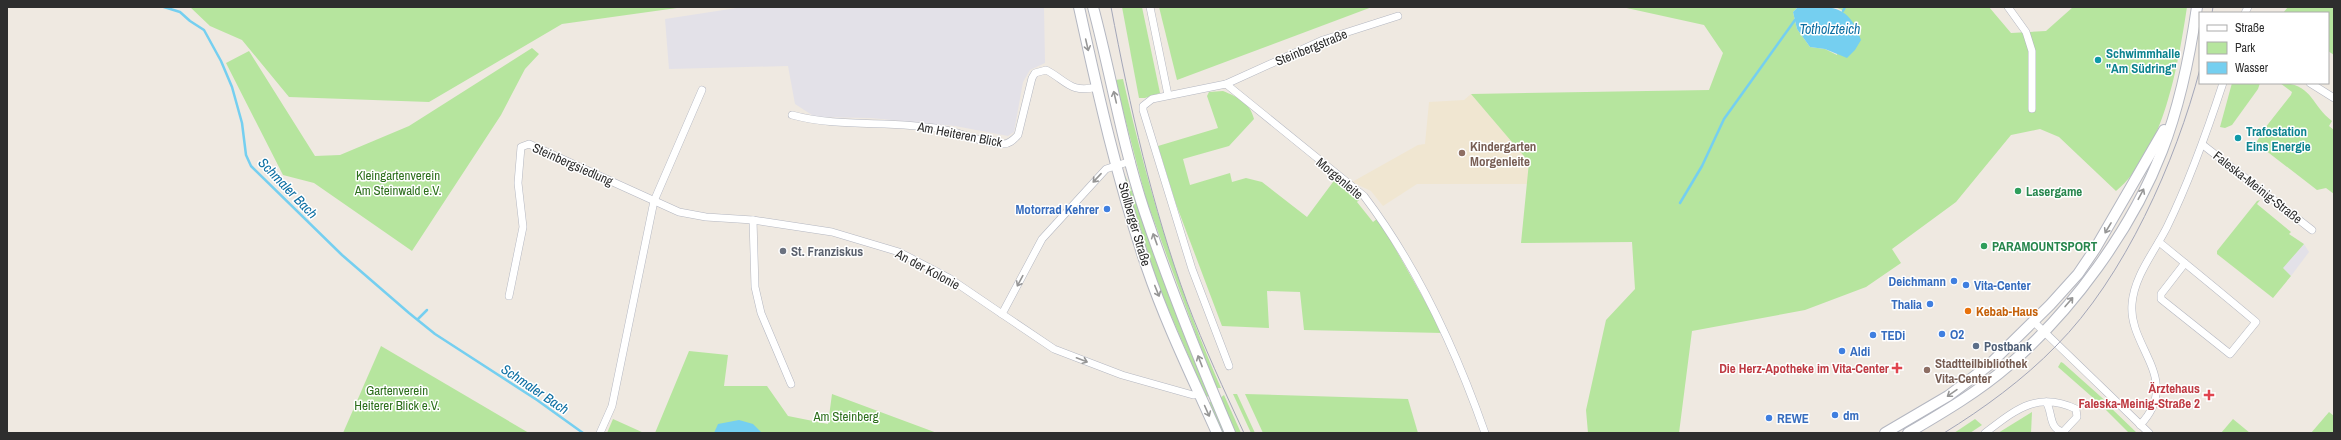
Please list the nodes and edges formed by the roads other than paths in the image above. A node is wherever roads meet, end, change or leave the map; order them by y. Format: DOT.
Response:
graph roads {
  1 [pos="1079,7"];
  2 [pos="1093,7"];
  3 [pos="1150,7"];
  4 [pos="2008,7"];
  5 [pos="2197,7"];
  6 [pos="1398,16"];
  7 [pos="1226,84"];
  8 [pos="2224,84"];
  9 [pos="2312,84"];
  10 [pos="1097,87"];
  11 [pos="702,90"];
  12 [pos="1168,95"];
  13 [pos="2334,98"];
  14 [pos="2032,109"];
  15 [pos="792,115"];
  16 [pos="2172,116"];
  17 [pos="2203,145"];
  18 [pos="1131,161"];
  19 [pos="1118,164"];
  20 [pos="654,201"];
  21 [pos="753,220"];
  22 [pos="2312,230"];
  23 [pos="2159,242"];
  24 [pos="2185,263"];
  25 [pos="509,296"];
  26 [pos="1002,314"];
  27 [pos="2033,321"];
  28 [pos="2044,332"];
  29 [pos="1229,366"];
  30 [pos="791,384"];
  31 [pos="1200,394"];
  32 [pos="2046,402"];
  33 [pos="2140,425"];
  34 [pos="600,433"];
  35 [pos="1216,433"];
  36 [pos="1230,433"];
  37 [pos="1485,433"];
  38 [pos="1884,433"];
  39 [pos="1908,433"];
  40 [pos="1985,433"];
  41 [pos="2149,433"];
  1 -- 10 [label="main road, Stollberger Straße, one-way"];
  18 -- 2 [label="main road, Stollberger Straße, one-way"];
  3 -- 12 [label="street"];
  4 -- 14 [label="street"];
  5 -- 16 [label="main road"];
  6 -- 7 [label="street, Steinbergstraße"];
  7 -- 12 [label="street"];
  7 -- 37 [label="street, Morgenleite"];
  8 -- 17 [label="street, Faleska-Meinig-Straße"];
  9 -- 13 [label="street"];
  10 -- 15 [label="street, Am Heiteren Blick"];
  10 -- 19 [label="main road, Stollberger Straße"];
  11 -- 20 [label="street"];
  12 -- 29 [label="street"];
  16 -- 27 [label="main road, one-way"];
  28 -- 16 [label="main road, one-way"];
  17 -- 22 [label="street, Faleska-Meinig-Straße"];
  17 -- 23 [label="street, Faleska-Meinig-Straße"];
  18 -- 19 [label="street"];
  36 -- 18 [label="main road, Stollberger Straße, one-way"];
  19 -- 26 [label="street, one-way"];
  19 -- 31 [label="main road, Stollberger Straße, one-way"];
  20 -- 21 [label="street, Steinbergsiedlung"];
  20 -- 25 [label="street, Steinbergsiedlung"];
  20 -- 34 [label="street"];
  21 -- 26 [label="street, An der Kolonie"];
  21 -- 30 [label="street"];
  23 -- 24 [label="street"];
  23 -- 33 [label="street, Faleska-Meinig-Straße"];
  24 -- 24 [label="street"];
  26 -- 31 [label="street, An der Kolonie, one-way"];
  27 -- 28 [label="street"];
  27 -- 38 [label="main road, one-way"];
  28 -- 33 [label="street"];
  28 -- 39 [label="main road"];
  31 -- 35 [label="main road, Stollberger Straße, one-way"];
  32 -- 32 [label="street"];
  32 -- 40 [label="street"];
  33 -- 41 [label="street"];
}
